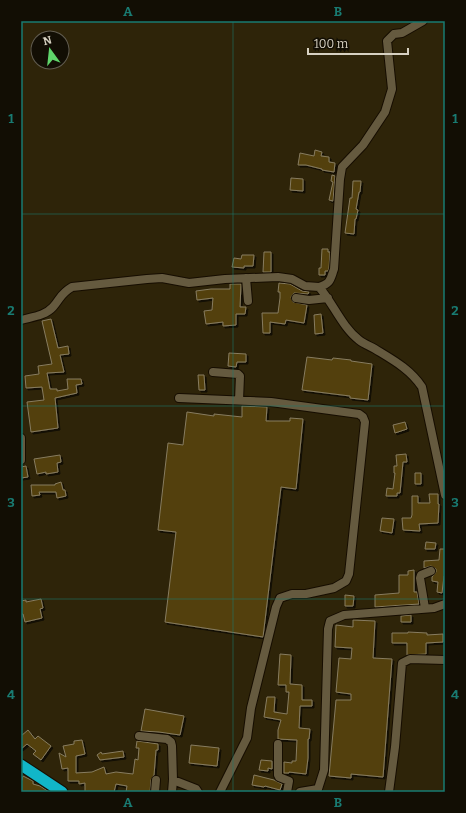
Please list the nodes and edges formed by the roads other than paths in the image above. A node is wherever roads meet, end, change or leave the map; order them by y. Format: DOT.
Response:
graph roads {
  1 [pos="423,21"];
  2 [pos="246,278"];
  3 [pos="318,286"];
  4 [pos="296,298"];
  5 [pos="328,298"];
  6 [pos="248,300"];
  7 [pos="21,320"];
  8 [pos="213,372"];
  9 [pos="179,398"];
  10 [pos="239,400"];
  11 [pos="21,438"];
  12 [pos="21,460"];
  13 [pos="445,495"];
  14 [pos="431,571"];
  15 [pos="445,604"];
  16 [pos="424,608"];
  17 [pos="445,660"];
  18 [pos="139,736"];
  19 [pos="278,744"];
  20 [pos="21,765"];
  21 [pos="156,780"];
  22 [pos="173,780"];
  23 [pos="62,792"];
  24 [pos="155,792"];
  25 [pos="172,792"];
  26 [pos="198,792"];
  27 [pos="220,792"];
  28 [pos="287,792"];
  29 [pos="300,792"];
  30 [pos="389,792"];
  1 -- 3 [label="street"];
  2 -- 3 [label="street"];
  2 -- 6 [label="street"];
  2 -- 7 [label="street"];
  3 -- 5 [label="street"];
  4 -- 5 [label="street"];
  5 -- 13 [label="street"];
  8 -- 10 [label="street"];
  9 -- 10 [label="street"];
  10 -- 27 [label="street"];
  11 -- 12 [label="street"];
  14 -- 16 [label="street"];
  15 -- 16 [label="street"];
  16 -- 29 [label="street"];
  17 -- 30 [label="street"];
  18 -- 22 [label="street"];
  19 -- 28 [label="street"];
  20 -- 23 [label="highway"];
  21 -- 24 [label="street"];
  22 -- 25 [label="street"];
  22 -- 26 [label="street"];
}
